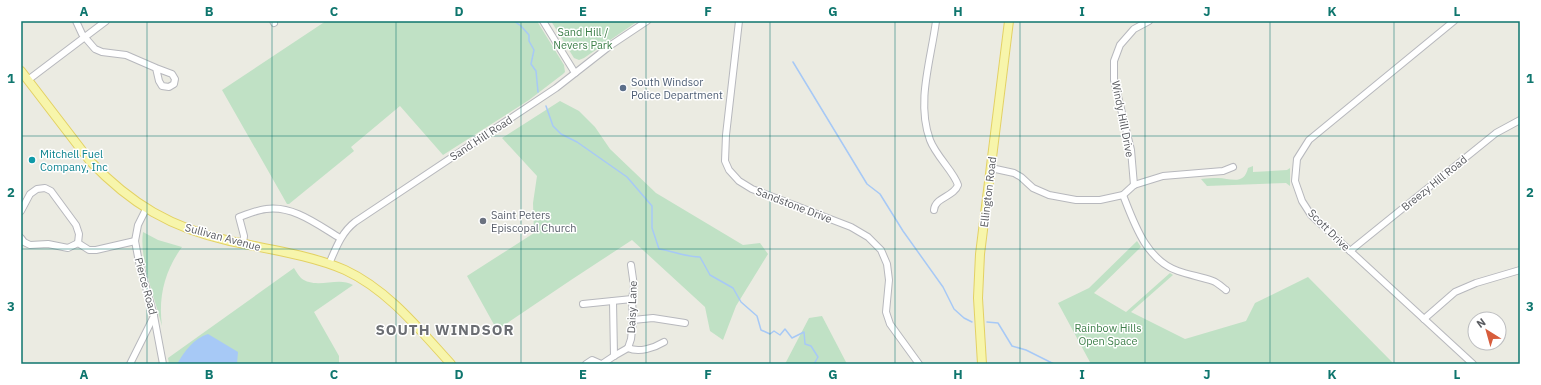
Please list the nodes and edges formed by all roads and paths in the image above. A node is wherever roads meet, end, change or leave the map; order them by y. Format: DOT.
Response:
graph roads {
  1 [pos="76,21"];
  2 [pos="106,21"];
  3 [pos="543,21"];
  4 [pos="647,21"];
  5 [pos="738,21"];
  6 [pos="936,21"];
  7 [pos="1009,21"];
  8 [pos="1149,21"];
  9 [pos="1442,21"];
  10 [pos="1454,21"];
  11 [pos="1447,27"];
  12 [pos="84,37"];
  13 [pos="156,68"];
  14 [pos="21,71"];
  15 [pos="575,73"];
  16 [pos="28,80"];
  17 [pos="1520,120"];
  18 [pos="1233,167"];
  19 [pos="991,168"];
  20 [pos="1134,185"];
  21 [pos="1122,196"];
  22 [pos="146,209"];
  23 [pos="934,210"];
  24 [pos="21,211"];
  25 [pos="21,238"];
  26 [pos="340,238"];
  27 [pos="135,241"];
  28 [pos="78,243"];
  29 [pos="243,244"];
  30 [pos="1350,251"];
  31 [pos="329,264"];
  32 [pos="631,265"];
  33 [pos="1520,270"];
  34 [pos="1226,290"];
  35 [pos="632,299"];
  36 [pos="613,301"];
  37 [pos="583,304"];
  38 [pos="154,316"];
  39 [pos="1424,319"];
  40 [pos="633,320"];
  41 [pos="685,323"];
  42 [pos="664,342"];
  43 [pos="628,348"];
  44 [pos="614,356"];
  45 [pos="130,364"];
  46 [pos="163,364"];
  47 [pos="451,364"];
  48 [pos="586,364"];
  49 [pos="602,364"];
  50 [pos="919,364"];
  51 [pos="982,364"];
  52 [pos="1473,364"];
  1 -- 12 [label="street"];
  2 -- 12 [label="street"];
  3 -- 15 [label="street"];
  4 -- 15 [label="street, Sand Hill Road"];
  5 -- 50 [label="street, Sandstone Drive"];
  6 -- 23 [label="street"];
  7 -- 19 [label="main road, Ellington Road"];
  8 -- 20 [label="street, Windy Hill Drive"];
  9 -- 11 [label="street"];
  10 -- 11 [label="street, Scott Drive"];
  11 -- 30 [label="street, Scott Drive"];
  12 -- 13 [label="street"];
  12 -- 16 [label="street"];
  14 -- 16 [label="main road, Sullivan Avenue"];
  15 -- 26 [label="street, Sand Hill Road"];
  16 -- 22 [label="main road, Sullivan Avenue"];
  17 -- 30 [label="street, Breezy Hill Road"];
  18 -- 20 [label="street"];
  19 -- 21 [label="street"];
  19 -- 51 [label="main road, Ellington Road"];
  20 -- 21 [label="street"];
  21 -- 34 [label="street"];
  22 -- 27 [label="street, Pierce Road"];
  22 -- 29 [label="main road, Sullivan Avenue"];
  24 -- 28 [label="street"];
  25 -- 28 [label="street"];
  26 -- 29 [label="street"];
  26 -- 31 [label="street, Sand Hill Road"];
  27 -- 28 [label="street"];
  27 -- 38 [label="street, Pierce Road"];
  29 -- 31 [label="main road, Sullivan Avenue"];
  30 -- 39 [label="street, Scott Drive"];
  31 -- 47 [label="main road, Sullivan Avenue"];
  32 -- 35 [label="street, Daisy Lane"];
  33 -- 39 [label="street"];
  35 -- 36 [label="street"];
  35 -- 40 [label="street, Daisy Lane"];
  36 -- 37 [label="street"];
  36 -- 44 [label="street"];
  38 -- 45 [label="street"];
  38 -- 46 [label="street, Pierce Road"];
  39 -- 52 [label="street, Scott Drive"];
  40 -- 41 [label="street"];
  40 -- 43 [label="street, Daisy Lane"];
  42 -- 43 [label="street"];
  43 -- 44 [label="street"];
  44 -- 49 [label="street"];
  48 -- 49 [label="street"];
}
